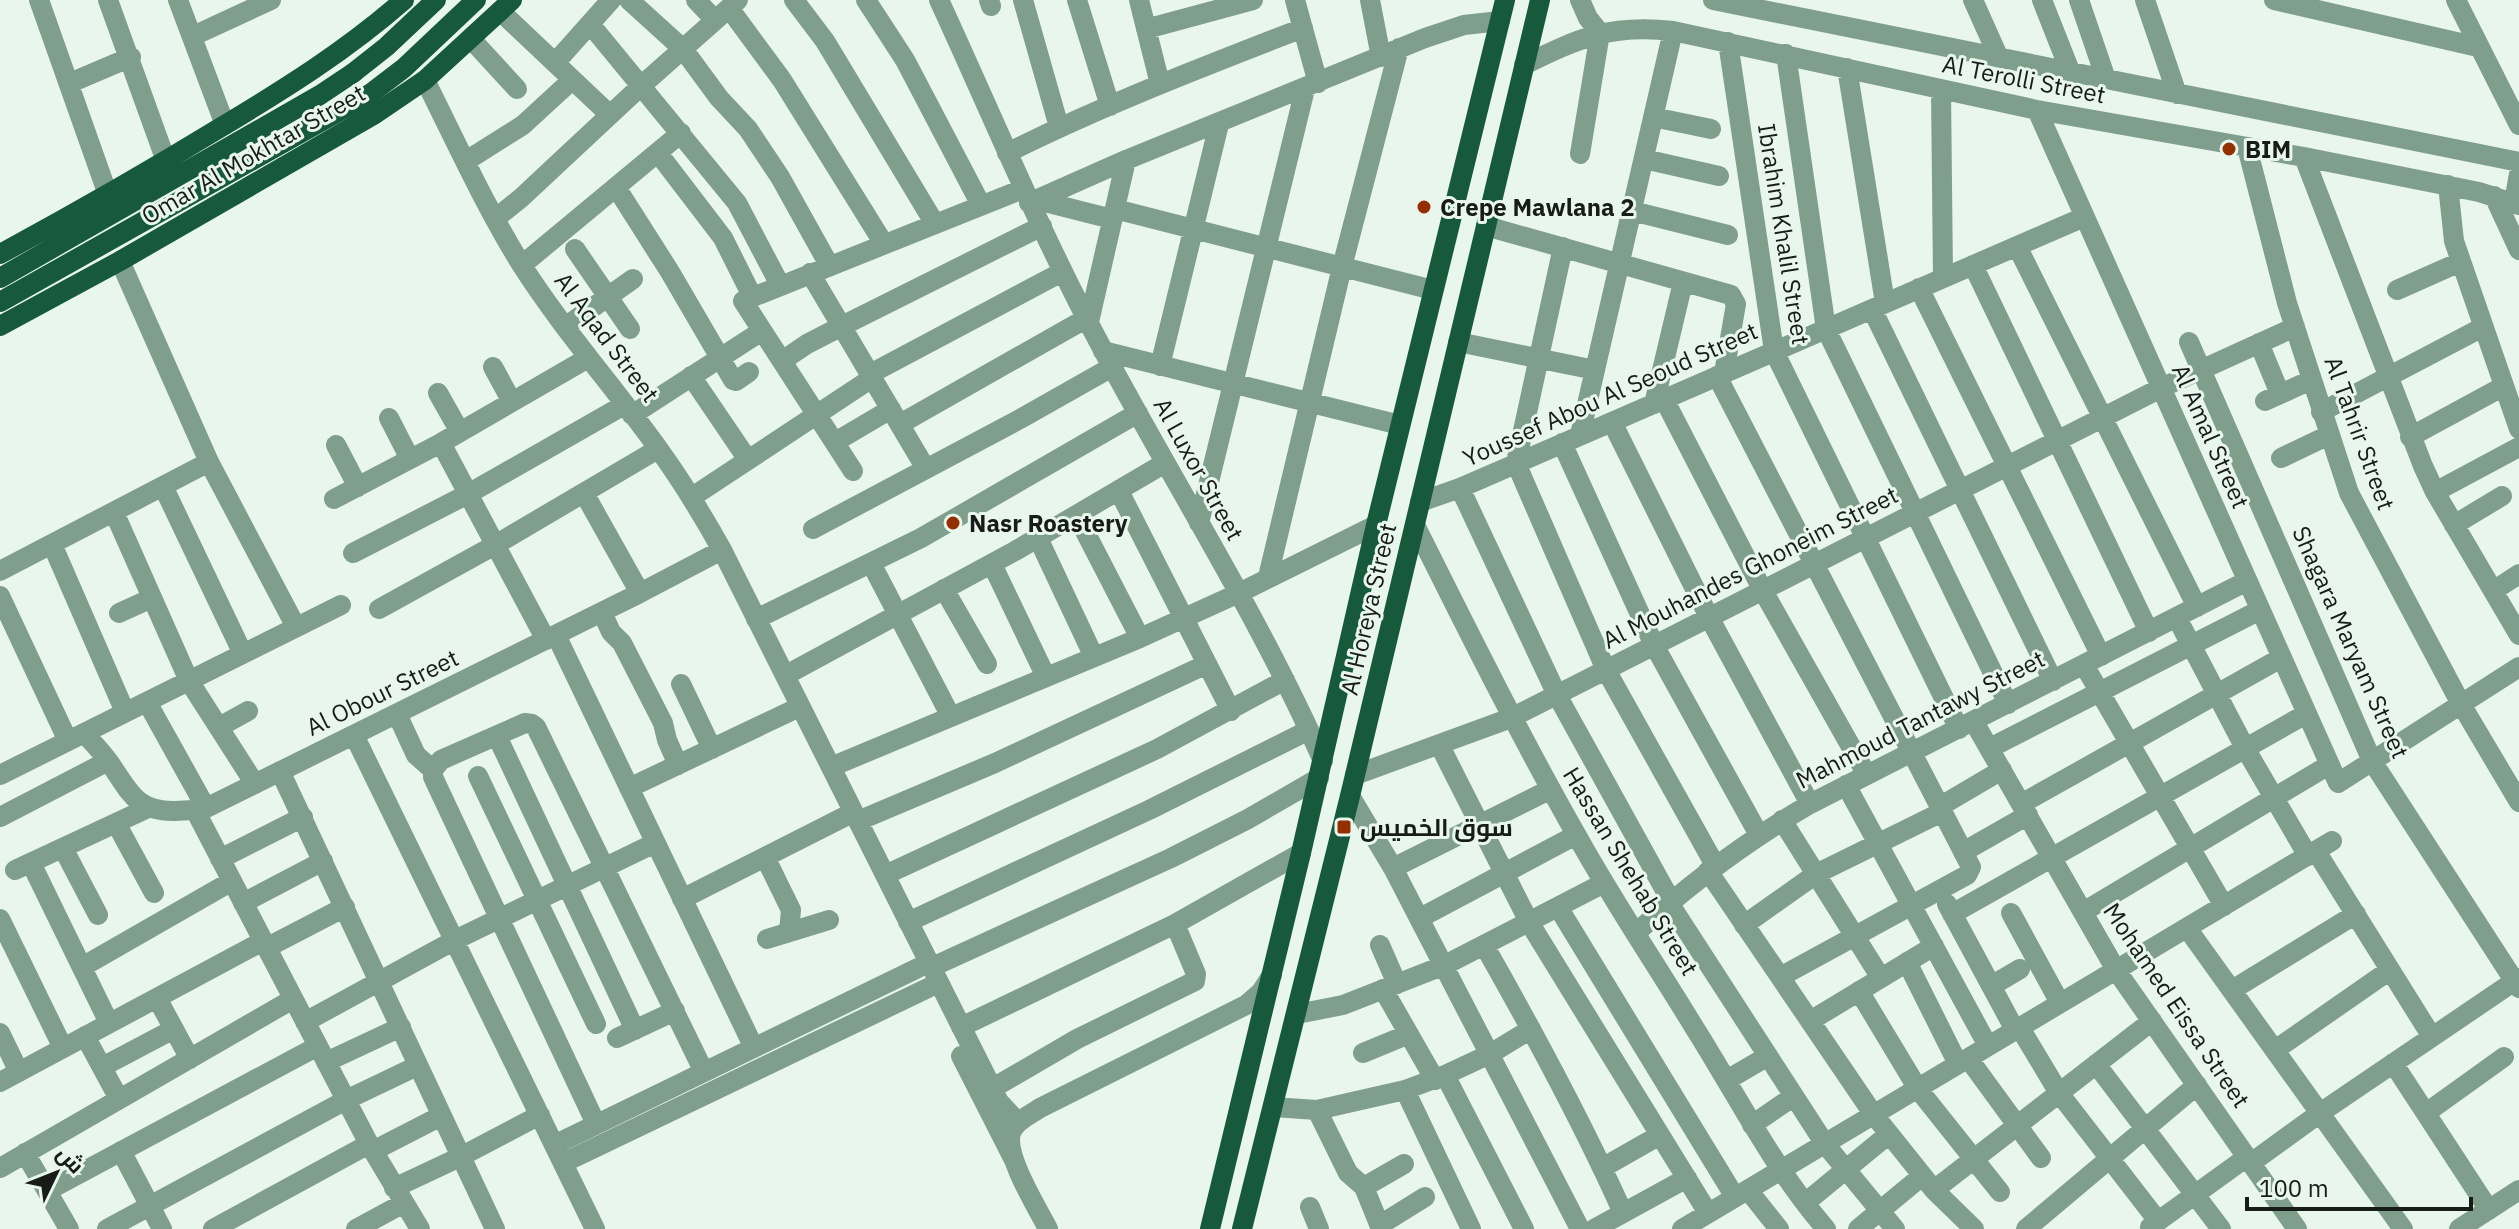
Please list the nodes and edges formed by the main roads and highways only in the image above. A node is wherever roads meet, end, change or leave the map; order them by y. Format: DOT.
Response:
graph roads {
  1 [pos="436,0"];
  2 [pos="476,0"];
  3 [pos="1505,0"];
  4 [pos="1540,0"];
  5 [pos="506,6"];
  6 [pos="393,7"];
  7 [pos="425,80"];
  8 [pos="0,254"];
  9 [pos="0,278"];
  10 [pos="0,302"];
  11 [pos="0,326"];
  12 [pos="1243,1225"];
  13 [pos="1210,1229"];
  1 -- 9 [label="main road, bridge"];
  2 -- 10 [label="main road, bridge"];
  3 -- 13 [label="main road, Al Horeya Street"];
  4 -- 12 [label="main road, Al Horeya Street"];
  5 -- 7 [label="main road, Omar Al Mokhtar Street"];
  6 -- 7 [label="main road"];
  6 -- 8 [label="main road, Omar Al Mokhtar Street"];
  7 -- 11 [label="main road, Omar Al Mokhtar Street"];
}
